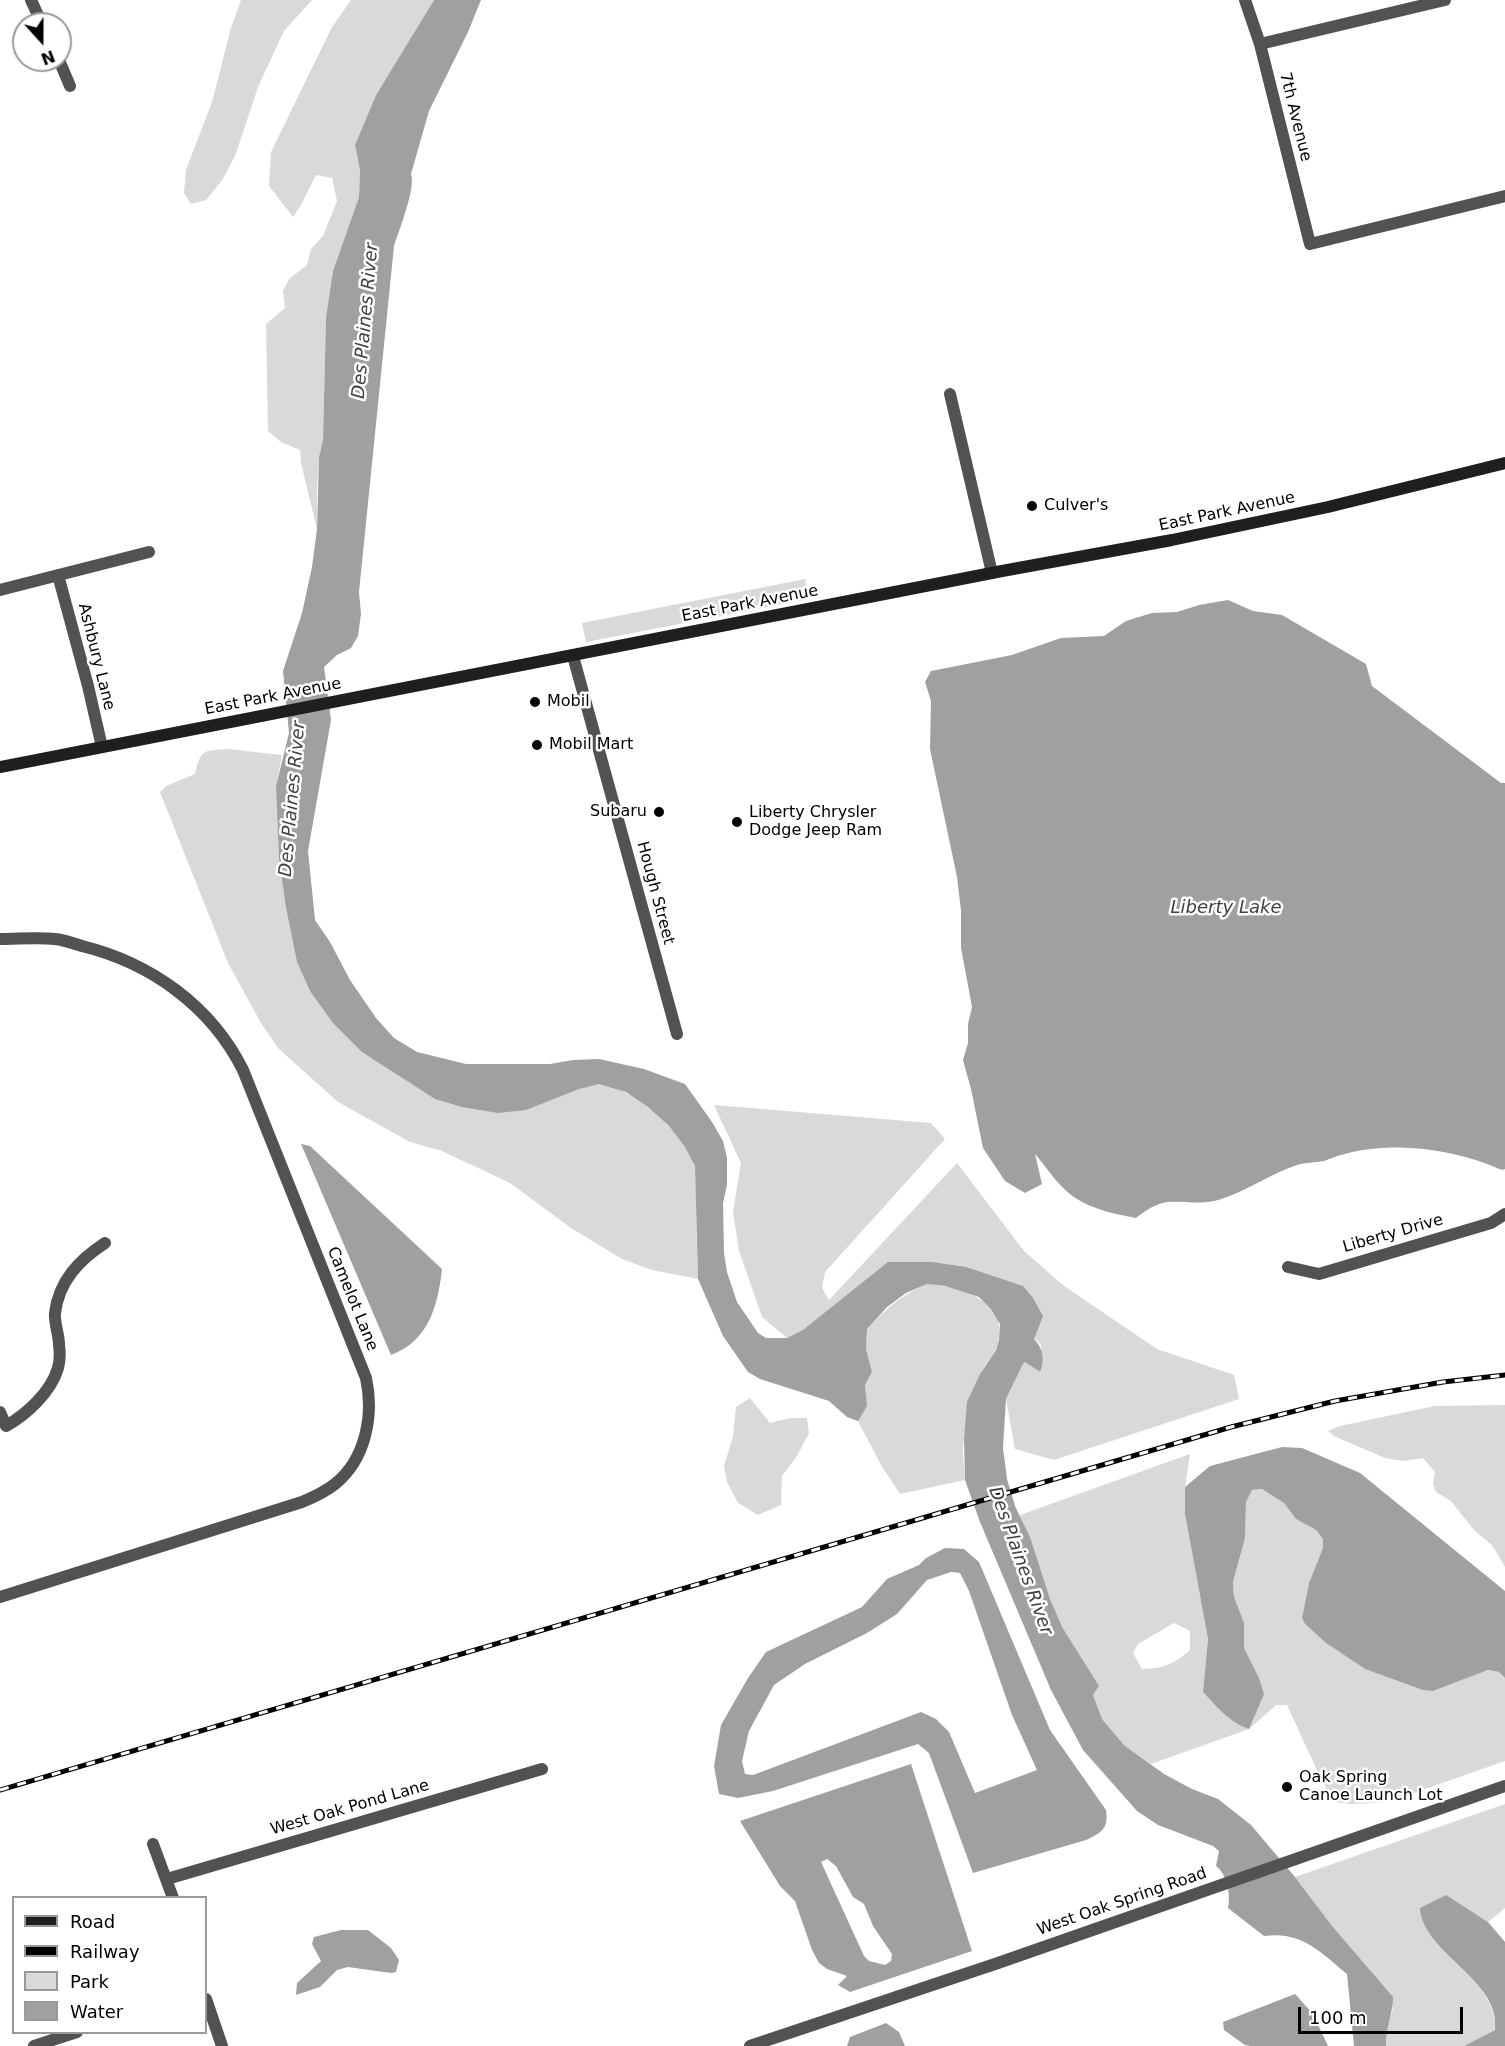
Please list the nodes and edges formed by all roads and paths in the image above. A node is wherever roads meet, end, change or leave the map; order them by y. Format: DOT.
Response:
graph roads {
  1 [pos="1245,0"];
  2 [pos="1445,0"];
  3 [pos="1260,44"];
  4 [pos="64,72"];
  5 [pos="70,86"];
  6 [pos="1505,196"];
  7 [pos="950,394"];
  8 [pos="1505,463"];
  9 [pos="149,552"];
  10 [pos="992,573"];
  11 [pos="58,575"];
  12 [pos="0,590"];
  13 [pos="573,656"];
  14 [pos="102,747"];
  15 [pos="0,767"];
  16 [pos="0,939"];
  17 [pos="677,1034"];
  18 [pos="1505,1214"];
  19 [pos="105,1243"];
  20 [pos="1288,1267"];
  21 [pos="0,1412"];
  22 [pos="1,1593"];
  23 [pos="542,1769"];
  24 [pos="1505,1786"];
  25 [pos="153,1844"];
  26 [pos="167,1879"];
  27 [pos="172,1896"];
  28 [pos="207,2002"];
  29 [pos="71,2034"];
  30 [pos="34,2046"];
  31 [pos="222,2046"];
  32 [pos="750,2046"];
  1 -- 3 [label="street, 7th Avenue"];
  2 -- 3 [label="street"];
  3 -- 6 [label="street, 7th Avenue"];
  4 -- 5 [label="street"];
  7 -- 10 [label="street"];
  8 -- 10 [label="main road, East Park Avenue"];
  9 -- 11 [label="street"];
  10 -- 13 [label="main road, East Park Avenue"];
  11 -- 12 [label="street"];
  11 -- 14 [label="street, Ashbury Lane"];
  13 -- 14 [label="main road, East Park Avenue"];
  13 -- 17 [label="street, Hough Street"];
  14 -- 15 [label="main road, East Park Avenue"];
  16 -- 22 [label="street, Camelot Lane"];
  18 -- 20 [label="street, Liberty Drive"];
  19 -- 21 [label="street"];
  23 -- 26 [label="street, West Oak Pond Lane"];
  24 -- 32 [label="street, West Oak Spring Road"];
  25 -- 26 [label="street"];
  26 -- 27 [label="street"];
  28 -- 31 [label="street"];
  29 -- 30 [label="street"];
}
